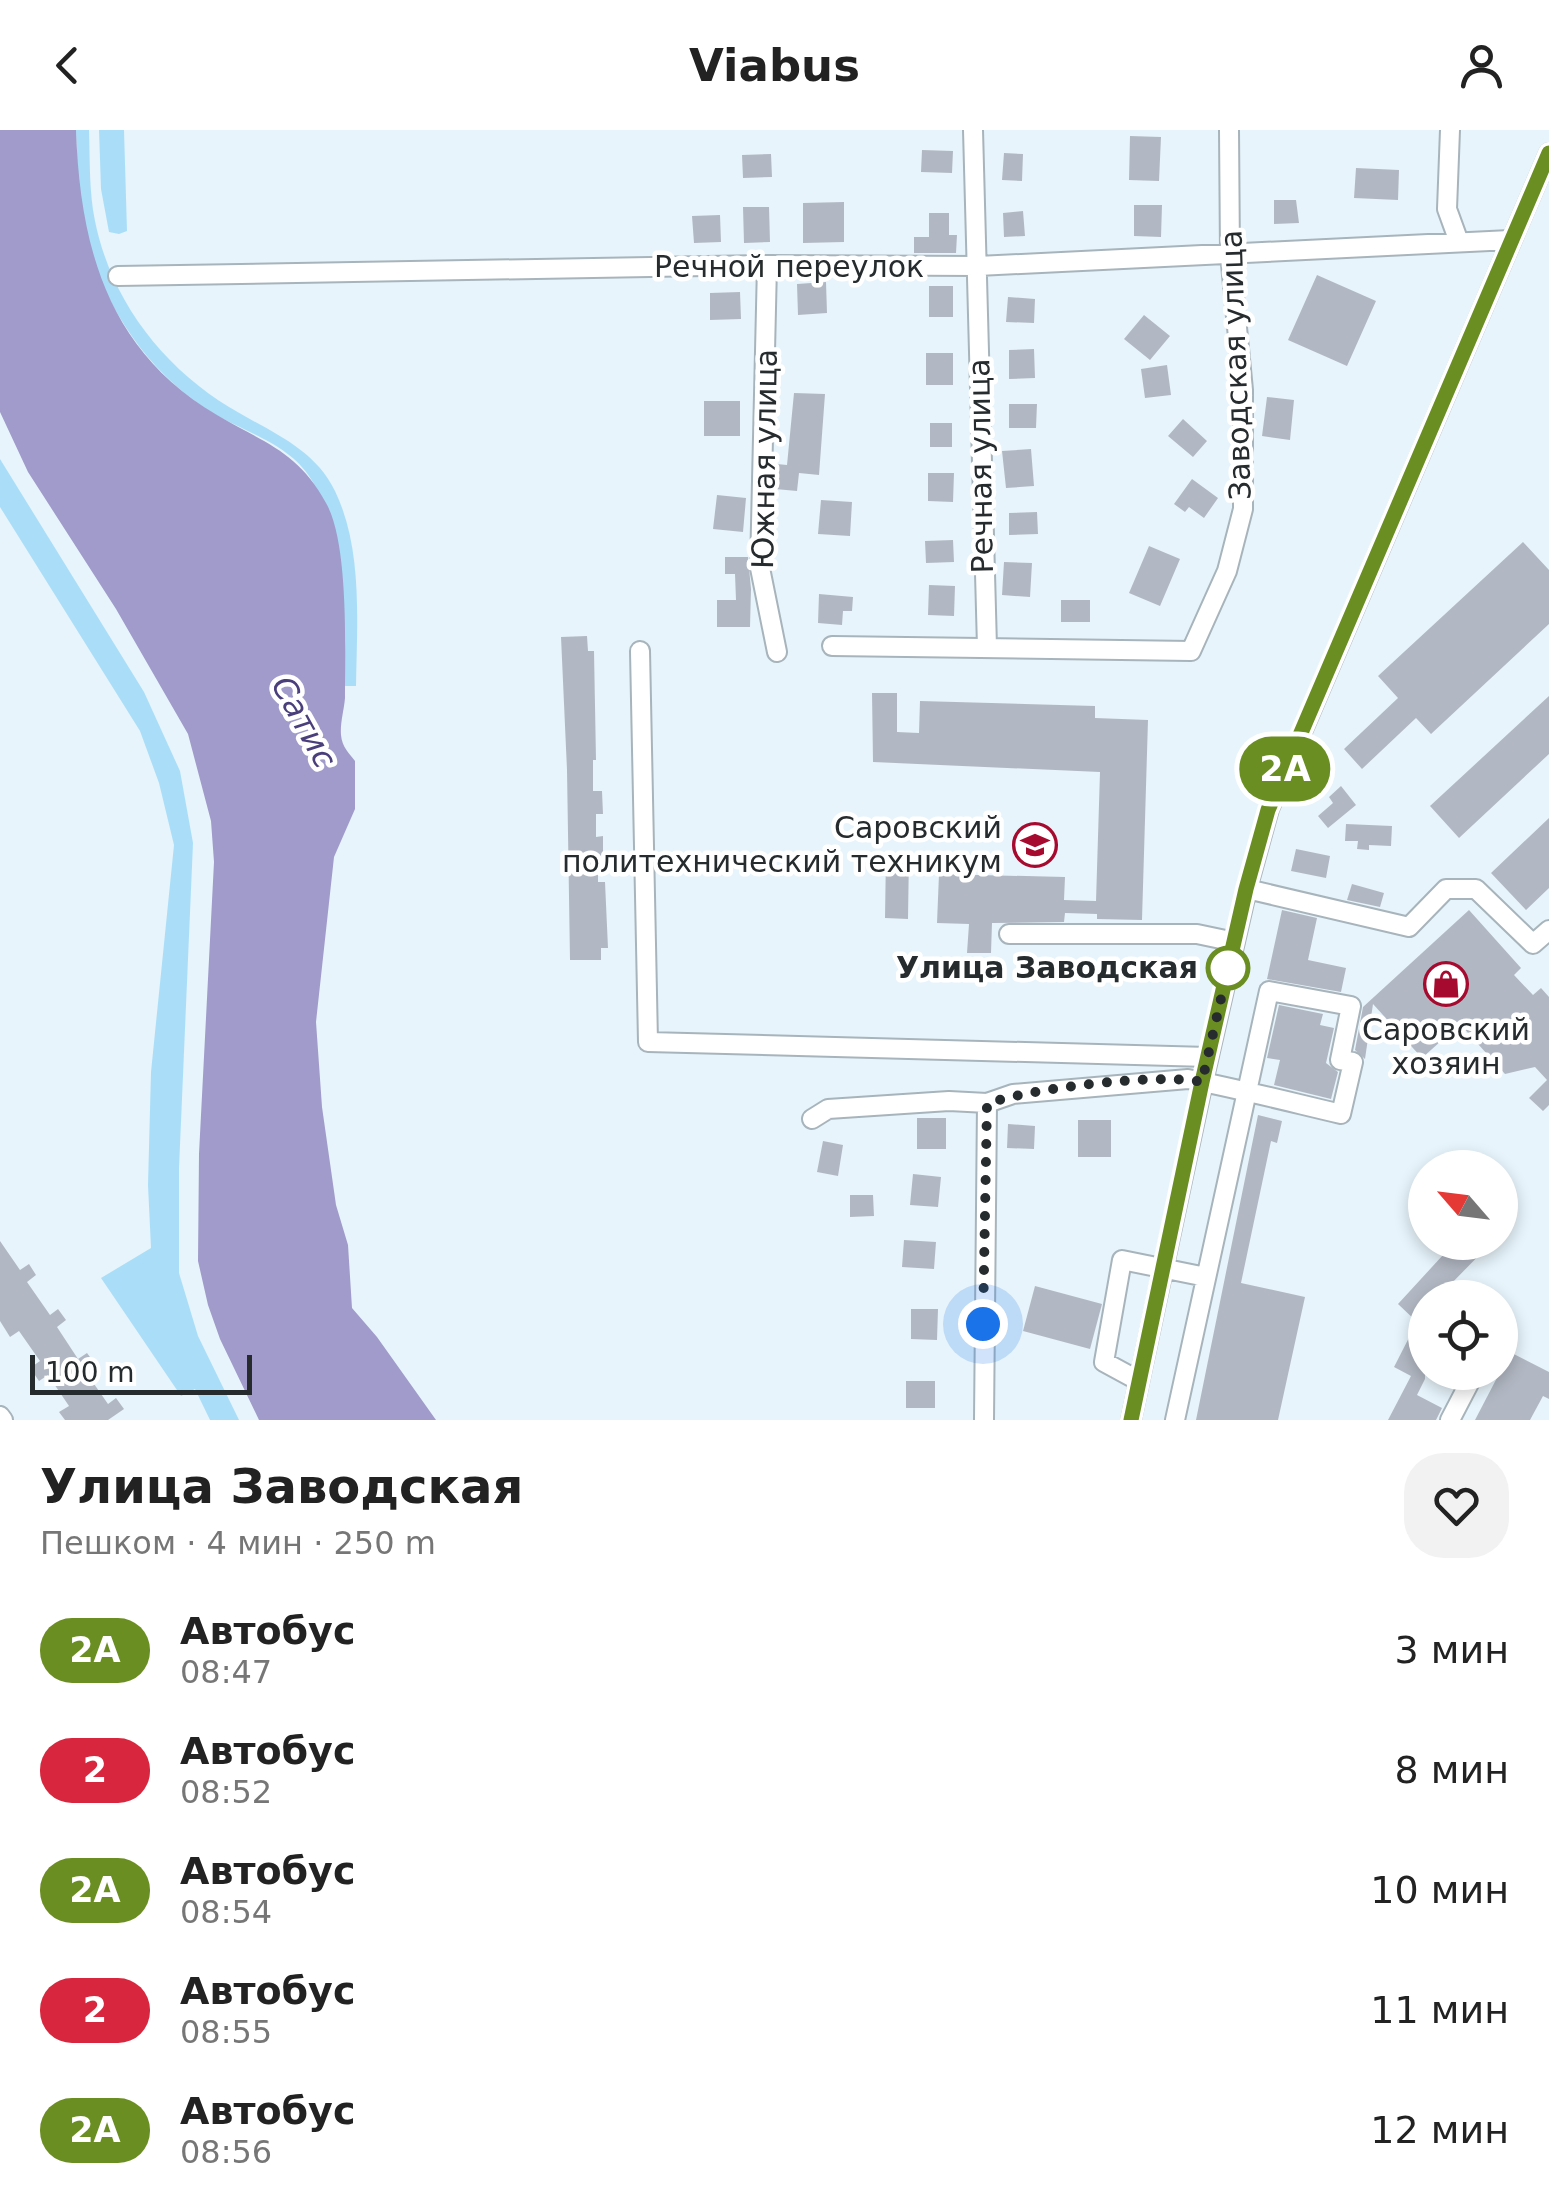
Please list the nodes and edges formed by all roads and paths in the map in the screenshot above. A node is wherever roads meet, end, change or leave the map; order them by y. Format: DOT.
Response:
graph roads {
  1 [pos="973,130"];
  2 [pos="1229,130"];
  3 [pos="1450,130"];
  4 [pos="1549,153"];
  5 [pos="1510,240"];
  6 [pos="1460,242"];
  7 [pos="1230,254"];
  8 [pos="766,265"];
  9 [pos="978,266"];
  10 [pos="118,276"];
  11 [pos="832,646"];
  12 [pos="987,648"];
  13 [pos="640,651"];
  14 [pos="777,652"];
  15 [pos="1246,889"];
  16 [pos="1549,930"];
  17 [pos="1009,934"];
  18 [pos="1234,942"];
  19 [pos="1208,1056"];
  20 [pos="1202,1082"];
  21 [pos="1246,1092"];
  22 [pos="987,1104"];
  23 [pos="812,1120"];
  24 [pos="1161,1268"];
  25 [pos="1206,1277"];
  26 [pos="1138,1380"];
  27 [pos="1465,1390"];
  28 [pos="984,1420"];
  29 [pos="1130,1420"];
  30 [pos="1174,1420"];
  31 [pos="1450,1420"];
  1 -- 9 [label="street, Речная улица"];
  2 -- 7 [label="street, Заводская улица"];
  3 -- 6 [label="street"];
  4 -- 5 [label="street"];
  5 -- 6 [label="street, Речной переулок"];
  5 -- 15 [label="street"];
  6 -- 7 [label="street, Речной переулок"];
  7 -- 9 [label="street, Речной переулок"];
  7 -- 12 [label="street, Заводская улица"];
  8 -- 9 [label="street, Речной переулок"];
  8 -- 10 [label="street, Речной переулок"];
  8 -- 14 [label="street, Южная улица"];
  9 -- 12 [label="street, Речная улица"];
  11 -- 12 [label="street"];
  13 -- 19 [label="street"];
  15 -- 16 [label="street"];
  15 -- 18 [label="street"];
  17 -- 18 [label="street"];
  18 -- 19 [label="street"];
  19 -- 20 [label="street"];
  20 -- 21 [label="street"];
  20 -- 22 [label="street"];
  20 -- 24 [label="street"];
  21 -- 21 [label="street"];
  21 -- 25 [label="street"];
  22 -- 23 [label="street"];
  22 -- 28 [label="street"];
  24 -- 25 [label="street"];
  24 -- 26 [label="street"];
  24 -- 26 [label="street"];
  25 -- 30 [label="street"];
  26 -- 29 [label="street"];
  27 -- 31 [label="street"];
}
